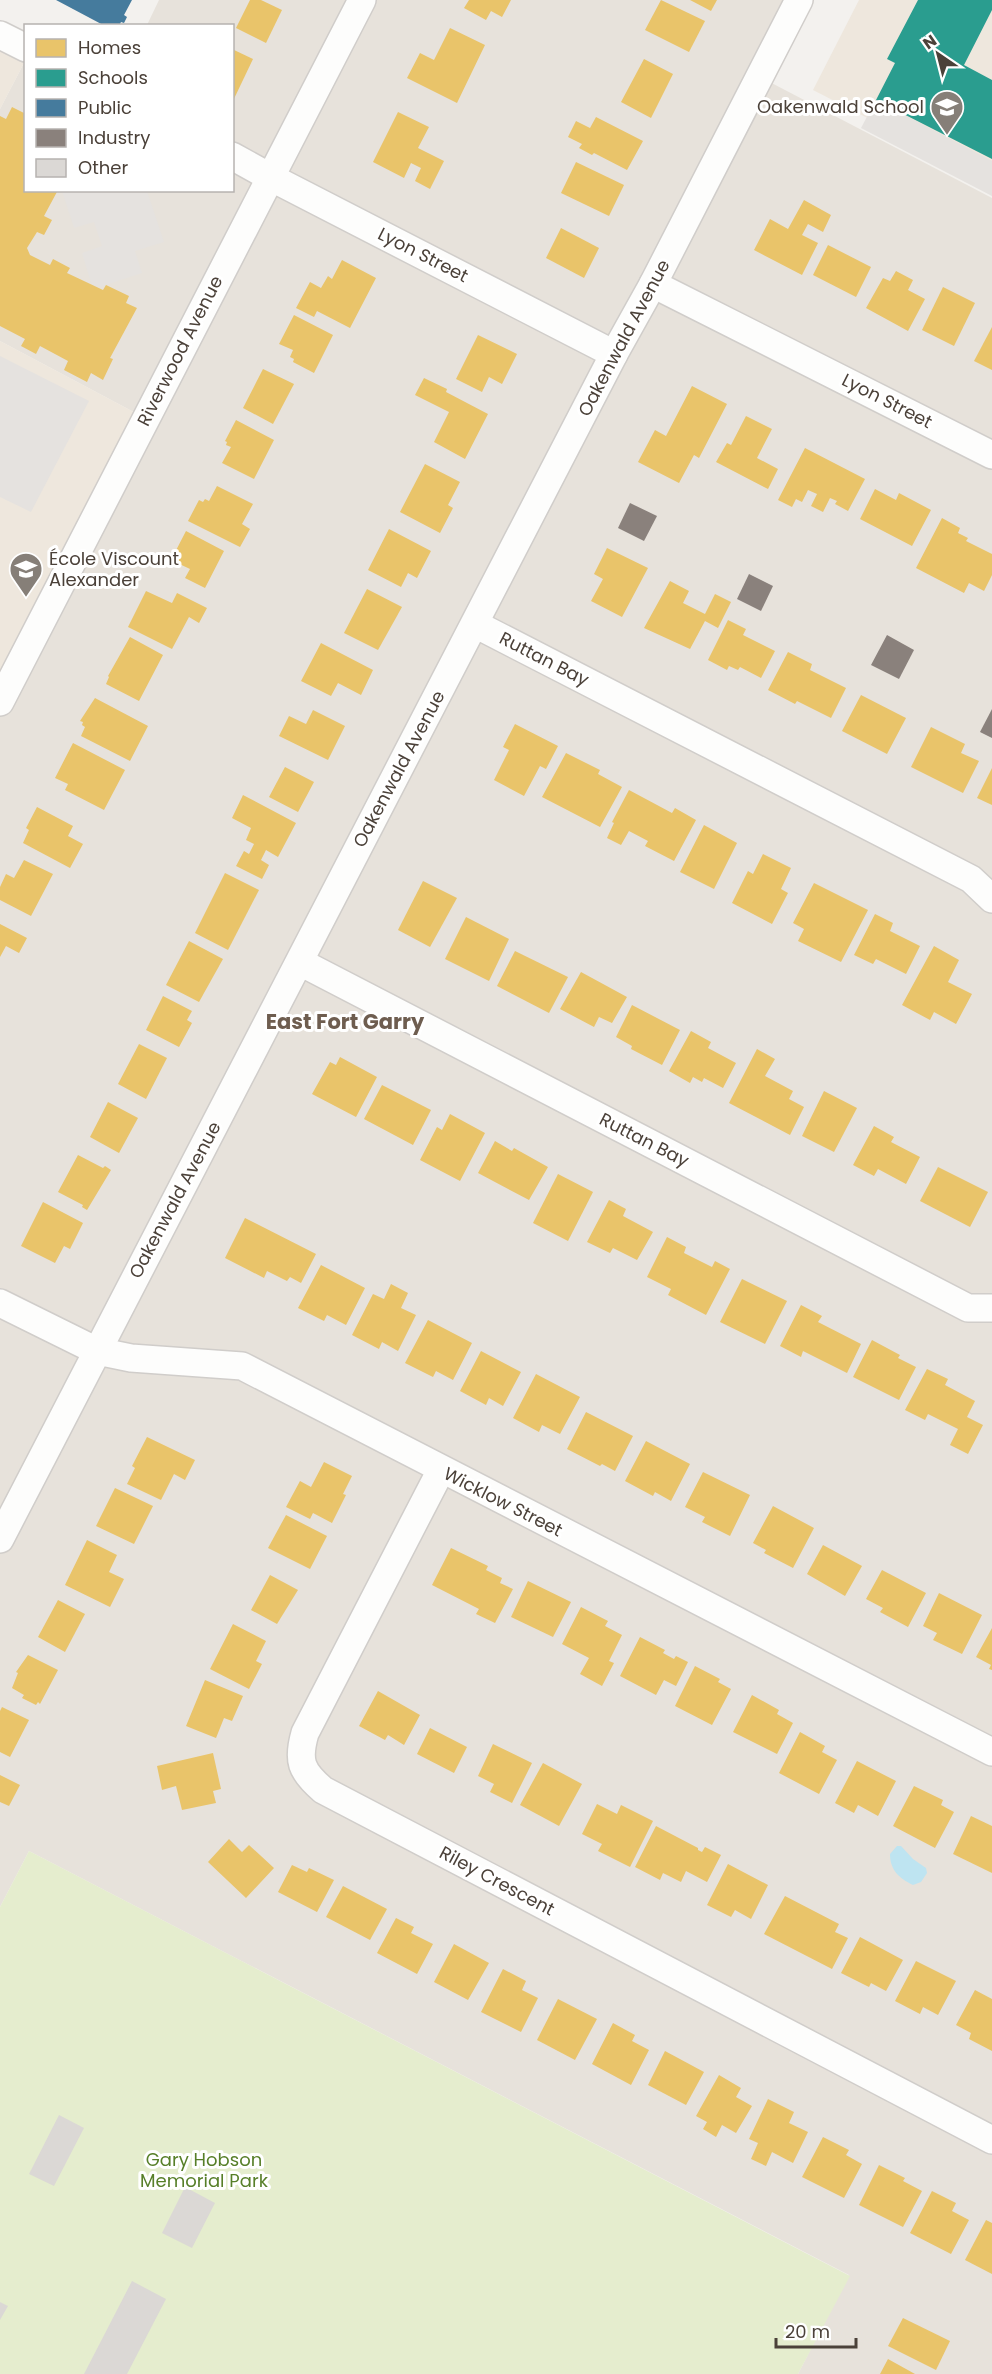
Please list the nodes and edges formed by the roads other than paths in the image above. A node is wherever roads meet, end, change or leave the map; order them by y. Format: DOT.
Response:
graph roads {
  1 [pos="362,0"];
  2 [pos="799,0"];
  3 [pos="0,35"];
  4 [pos="24,47"];
  5 [pos="234,157"];
  6 [pos="270,177"];
  7 [pos="653,284"];
  8 [pos="614,354"];
  9 [pos="992,455"];
  10 [pos="475,624"];
  11 [pos="0,702"];
  12 [pos="992,899"];
  13 [pos="300,962"];
  14 [pos="0,1303"];
  15 [pos="992,1308"];
  16 [pos="97,1351"];
  17 [pos="441,1470"];
  18 [pos="0,1539"];
  19 [pos="992,1752"];
  20 [pos="992,2140"];
  1 -- 6 [label="street, Riverwood Avenue"];
  2 -- 7 [label="street, Oakenwald Avenue"];
  3 -- 4 [label="street"];
  5 -- 6 [label="street, Lyon Street"];
  6 -- 8 [label="street, Lyon Street"];
  6 -- 11 [label="street, Riverwood Avenue"];
  7 -- 8 [label="street, Oakenwald Avenue"];
  7 -- 9 [label="street, Lyon Street"];
  8 -- 10 [label="street, Oakenwald Avenue"];
  10 -- 12 [label="street, Ruttan Bay"];
  10 -- 13 [label="street, Oakenwald Avenue"];
  13 -- 15 [label="street, Ruttan Bay"];
  13 -- 16 [label="street, Oakenwald Avenue"];
  14 -- 16 [label="street, Wicklow Street"];
  16 -- 17 [label="street, Wicklow Street"];
  16 -- 18 [label="street, Oakenwald Avenue"];
  17 -- 19 [label="street, Wicklow Street"];
  17 -- 20 [label="street, Riley Crescent"];
}
